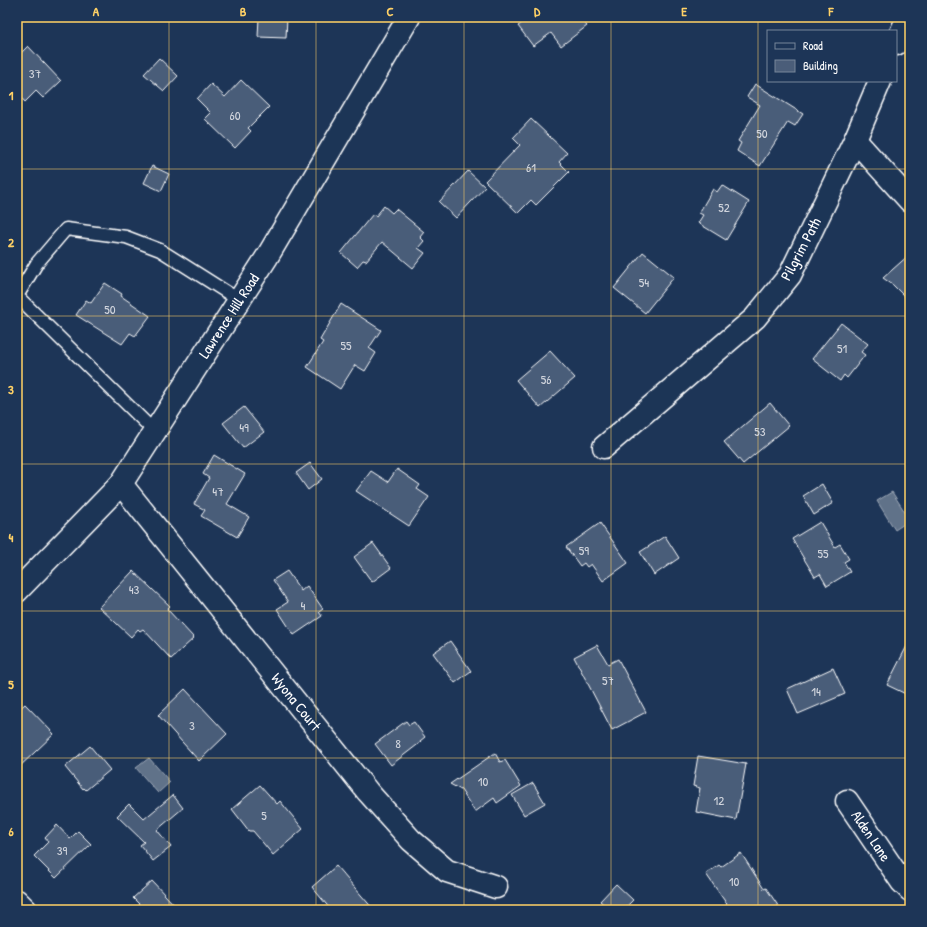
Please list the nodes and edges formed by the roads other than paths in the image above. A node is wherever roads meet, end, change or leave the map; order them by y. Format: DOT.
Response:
graph roads {
  1 [pos="409,17"];
  2 [pos="908,17"];
  3 [pos="897,42"];
  4 [pos="880,82"];
  5 [pos="854,140"];
  6 [pos="910,201"];
  7 [pos="239,300"];
  8 [pos="155,432"];
  9 [pos="604,447"];
  10 [pos="121,484"];
  11 [pos="17,591"];
  12 [pos="847,801"];
  13 [pos="496,887"];
  14 [pos="910,890"];
  15 [pos="17,901"];
  16 [pos="26,910"];
  1 -- 7 [label="street, Lawrence Hill Road"];
  2 -- 3 [label="street"];
  4 -- 5 [label="street, Pilgrim Path"];
  5 -- 6 [label="street"];
  5 -- 9 [label="street, Pilgrim Path"];
  7 -- 8 [label="street, Lawrence Hill Road"];
  7 -- 8 [label="lane"];
  8 -- 10 [label="street, Lawrence Hill Road"];
  10 -- 11 [label="street, Lawrence Hill Road"];
  10 -- 13 [label="street, Wyona Court"];
  12 -- 14 [label="street, Alden Lane"];
  15 -- 16 [label="street"];
}
